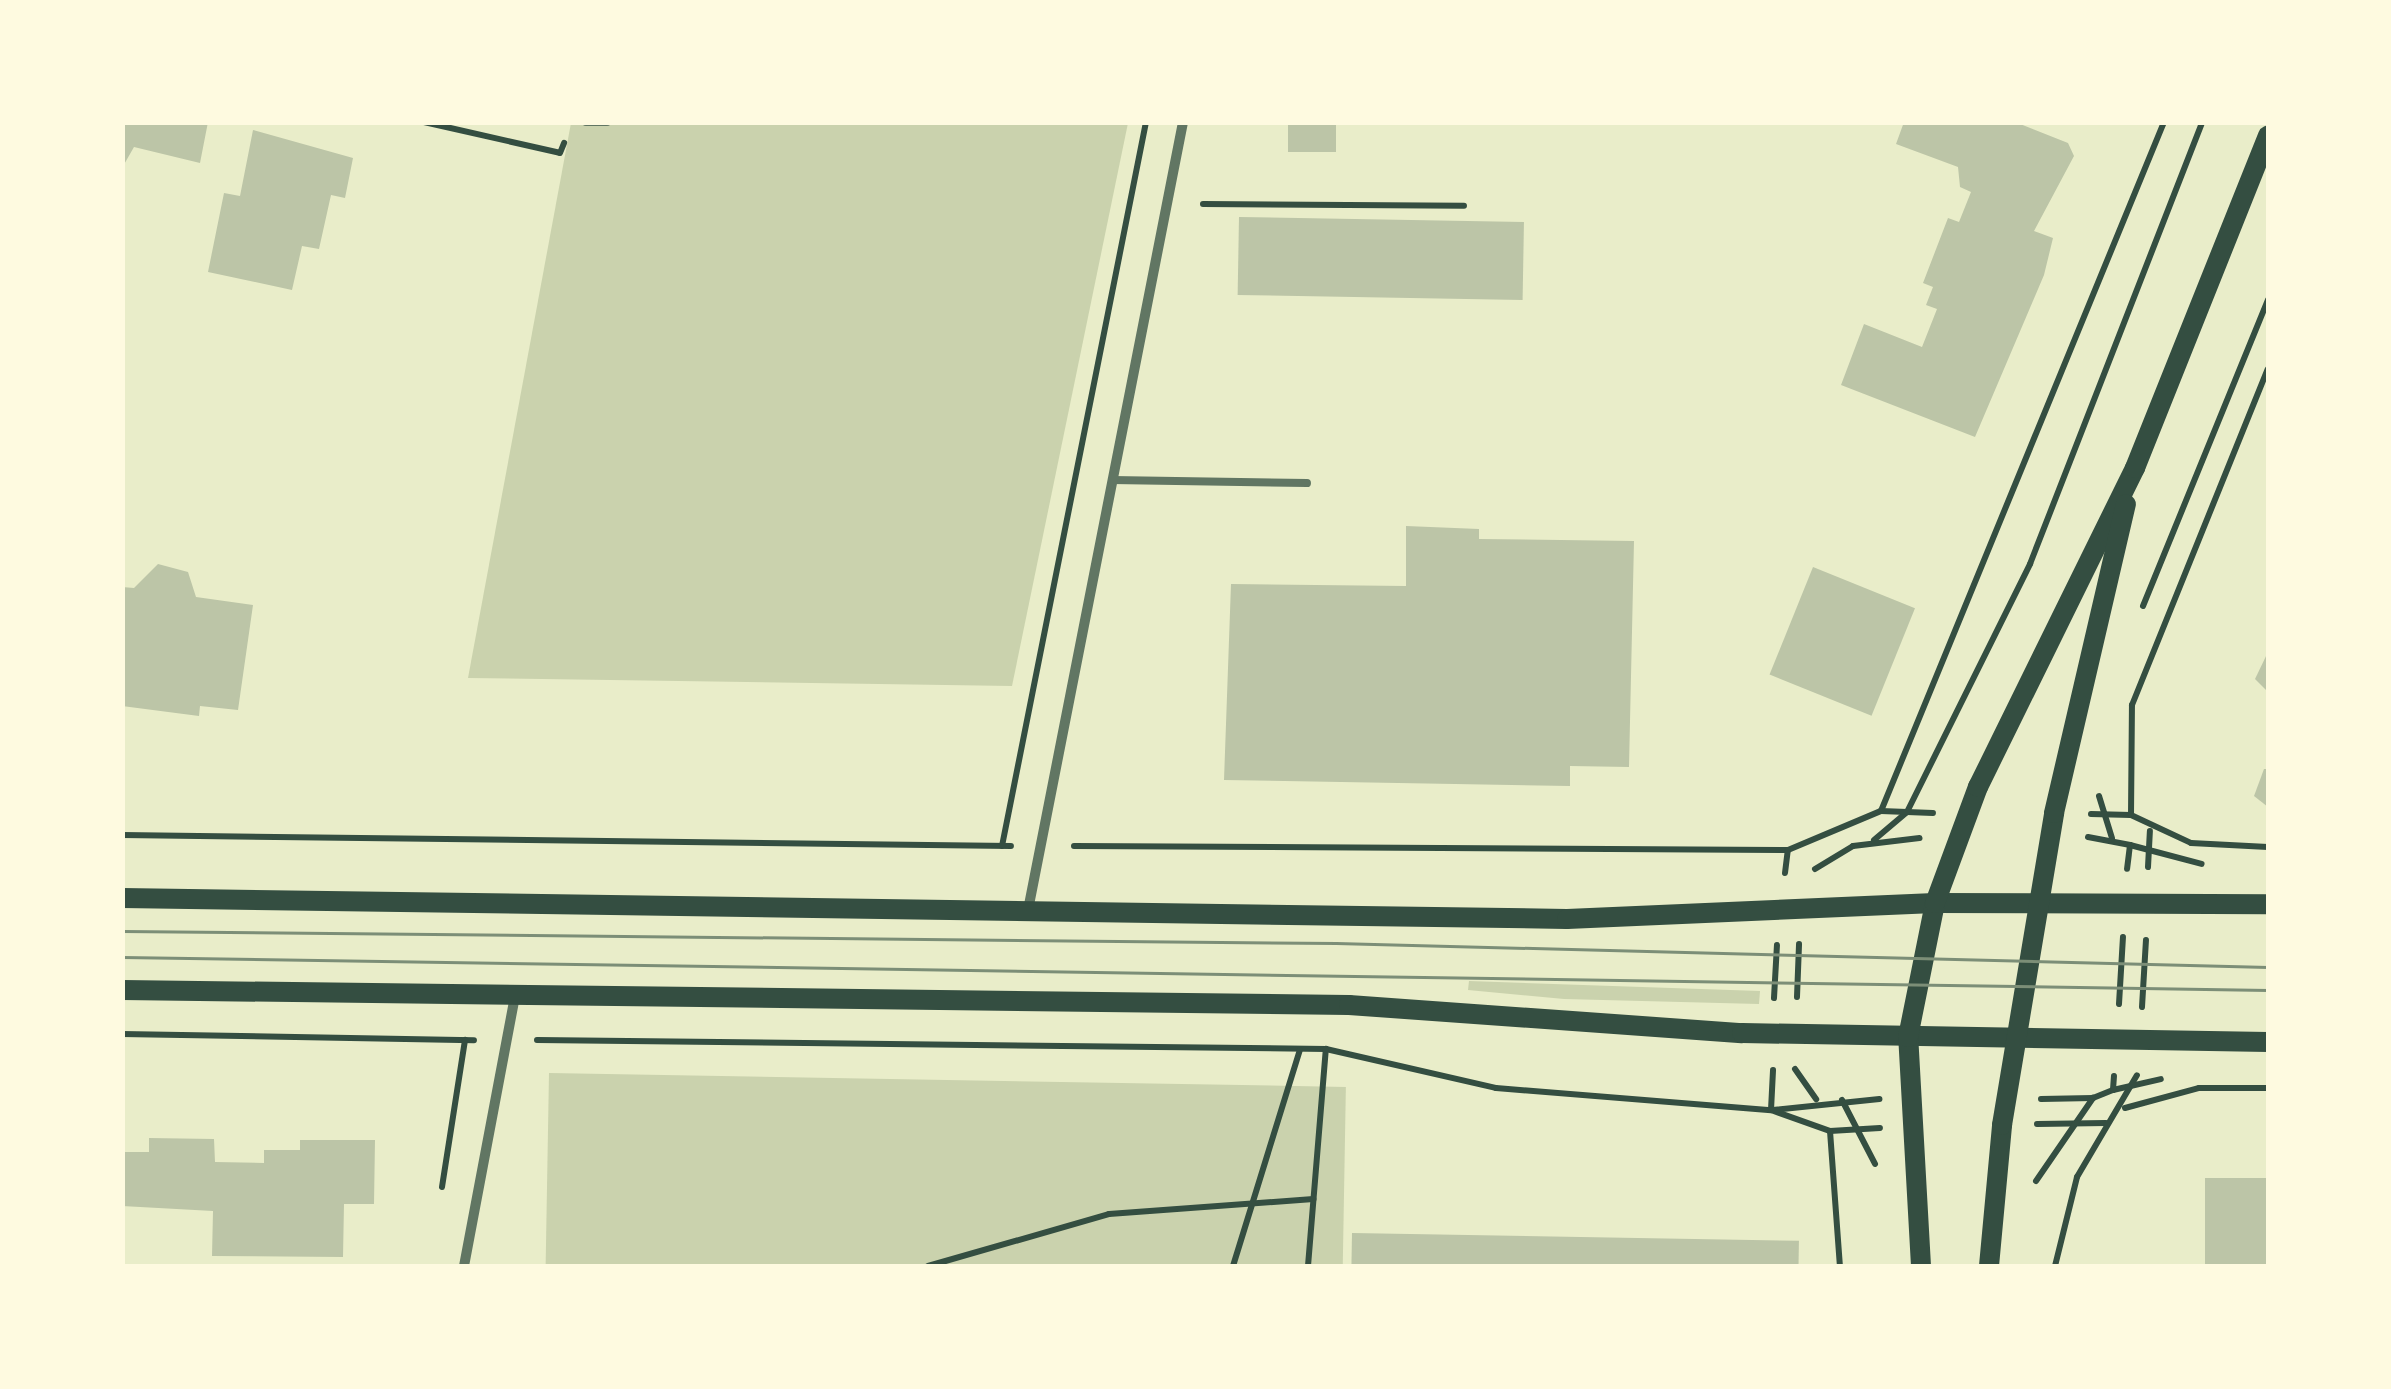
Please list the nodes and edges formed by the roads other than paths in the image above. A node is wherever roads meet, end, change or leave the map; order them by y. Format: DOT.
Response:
graph roads {
  1 [pos="586,122"];
  2 [pos="607,122"];
  3 [pos="1183,122"];
  4 [pos="2268,136"];
  5 [pos="2135,468"];
  6 [pos="1112,480"];
  7 [pos="1307,483"];
  8 [pos="122,898"];
  9 [pos="1936,903"];
  10 [pos="2039,903"];
  11 [pos="2268,904"];
  12 [pos="1029,906"];
  13 [pos="122,990"];
  14 [pos="516,994"];
  15 [pos="2018,1037"];
  16 [pos="1908,1038"];
  17 [pos="2268,1042"];
  18 [pos="464,1266"];
  19 [pos="1920,1266"];
  20 [pos="1989,1266"];
  1 -- 2 [label="lane"];
  3 -- 6 [label="street"];
  4 -- 5 [label="main road"];
  5 -- 9 [label="main road"];
  5 -- 10 [label="main road"];
  6 -- 7 [label="lane"];
  6 -- 12 [label="street"];
  8 -- 12 [label="main road"];
  9 -- 10 [label="main road"];
  9 -- 12 [label="main road"];
  9 -- 16 [label="main road"];
  10 -- 11 [label="main road"];
  10 -- 15 [label="main road"];
  13 -- 14 [label="main road"];
  14 -- 16 [label="main road"];
  14 -- 18 [label="street"];
  15 -- 16 [label="main road"];
  15 -- 17 [label="main road"];
  15 -- 20 [label="main road"];
  16 -- 19 [label="main road"];
}
